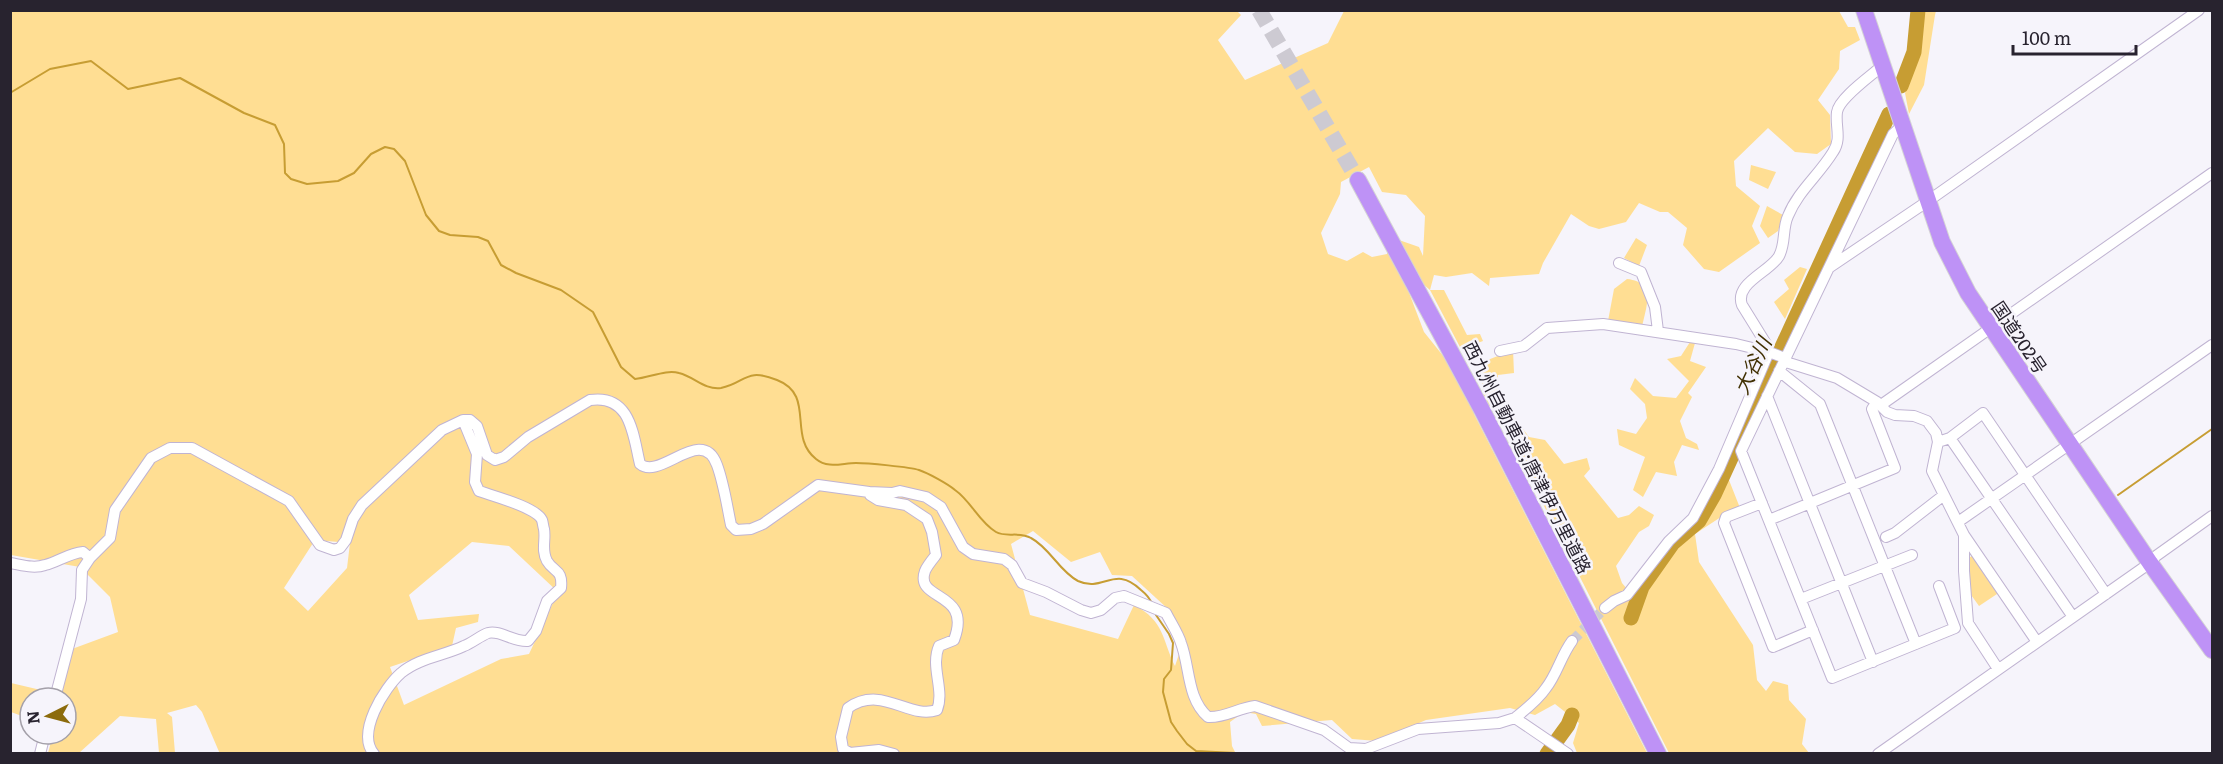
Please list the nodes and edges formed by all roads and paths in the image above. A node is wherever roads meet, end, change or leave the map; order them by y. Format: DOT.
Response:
graph roads {
  1 [pos="1864,10"];
  2 [pos="2199,10"];
  3 [pos="1882,66"];
  4 [pos="1902,126"];
  5 [pos="2212,173"];
  6 [pos="1358,180"];
  7 [pos="1928,201"];
  8 [pos="1619,263"];
  9 [pos="1829,268"];
  10 [pos="1990,328"];
  11 [pos="1658,332"];
  12 [pos="2212,345"];
  13 [pos="1500,351"];
  14 [pos="1777,355"];
  15 [pos="1779,371"];
  16 [pos="1767,396"];
  17 [pos="1879,403"];
  18 [pos="463,420"];
  19 [pos="1950,438"];
  20 [pos="1938,442"];
  21 [pos="2071,445"];
  22 [pos="2025,475"];
  23 [pos="1853,486"];
  24 [pos="869,492"];
  25 [pos="1944,495"];
  26 [pos="1992,498"];
  27 [pos="1762,502"];
  28 [pos="1810,503"];
  29 [pos="2212,516"];
  30 [pos="1769,520"];
  31 [pos="1958,522"];
  32 [pos="1964,535"];
  33 [pos="1886,537"];
  34 [pos="1912,555"];
  35 [pos="90,558"];
  36 [pos="10,563"];
  37 [pos="2150,563"];
  38 [pos="1885,566"];
  39 [pos="1842,583"];
  40 [pos="1939,586"];
  41 [pos="2106,594"];
  42 [pos="1801,599"];
  43 [pos="1605,608"];
  44 [pos="2073,617"];
  45 [pos="1813,630"];
  46 [pos="1572,641"];
  47 [pos="2037,642"];
  48 [pos="1916,644"];
  49 [pos="2212,650"];
  50 [pos="1873,662"];
  51 [pos="1998,669"];
  52 [pos="58,686"];
  53 [pos="1515,718"];
  54 [pos="1563,750"];
  55 [pos="374,753"];
  56 [pos="894,753"];
  57 [pos="1658,753"];
  58 [pos="1878,753"];
  1 -- 3 [label="highway, 国道202号"];
  2 -- 7 [label="street"];
  3 -- 4 [label="highway, 国道202号"];
  3 -- 14 [label="street"];
  4 -- 7 [label="highway, 国道202号"];
  4 -- 9 [label="street"];
  5 -- 10 [label="street"];
  6 -- 57 [label="highway, 西九州自動車道;唐津伊万里道路"];
  7 -- 9 [label="street"];
  7 -- 10 [label="highway, 国道202号"];
  8 -- 11 [label="street"];
  9 -- 14 [label="street"];
  10 -- 17 [label="street"];
  10 -- 21 [label="highway, 国道202号"];
  11 -- 13 [label="street"];
  11 -- 14 [label="street"];
  12 -- 21 [label="street"];
  14 -- 15 [label="street"];
  14 -- 17 [label="street"];
  14 -- 43 [label="street"];
  15 -- 16 [label="street"];
  15 -- 23 [label="street"];
  16 -- 27 [label="street"];
  16 -- 28 [label="street"];
  17 -- 20 [label="street"];
  17 -- 23 [label="street"];
  18 -- 24 [label="street"];
  18 -- 35 [label="street"];
  18 -- 55 [label="street"];
  19 -- 20 [label="street"];
  19 -- 22 [label="street"];
  19 -- 26 [label="street"];
  20 -- 25 [label="street"];
  21 -- 22 [label="street"];
  21 -- 37 [label="highway, 国道202号"];
  22 -- 26 [label="street"];
  22 -- 41 [label="street"];
  23 -- 28 [label="street"];
  23 -- 38 [label="street"];
  24 -- 53 [label="street"];
  24 -- 56 [label="street"];
  25 -- 31 [label="street"];
  25 -- 33 [label="street"];
  26 -- 31 [label="street"];
  26 -- 44 [label="street"];
  27 -- 30 [label="street"];
  27 -- 45 [label="street"];
  28 -- 30 [label="street"];
  28 -- 39 [label="street"];
  29 -- 37 [label="street"];
  30 -- 42 [label="street"];
  31 -- 32 [label="street"];
  32 -- 47 [label="street"];
  32 -- 51 [label="street"];
  34 -- 38 [label="street"];
  35 -- 36 [label="street"];
  35 -- 52 [label="street"];
  37 -- 41 [label="street"];
  37 -- 49 [label="highway, 国道202号"];
  38 -- 39 [label="street"];
  38 -- 48 [label="street"];
  39 -- 42 [label="street"];
  39 -- 50 [label="street"];
  40 -- 48 [label="street"];
  41 -- 44 [label="street"];
  42 -- 45 [label="street"];
  44 -- 47 [label="street"];
  45 -- 50 [label="street"];
  46 -- 53 [label="street"];
  47 -- 51 [label="street"];
  48 -- 50 [label="street"];
  51 -- 58 [label="street"];
  53 -- 54 [label="street"];
}
